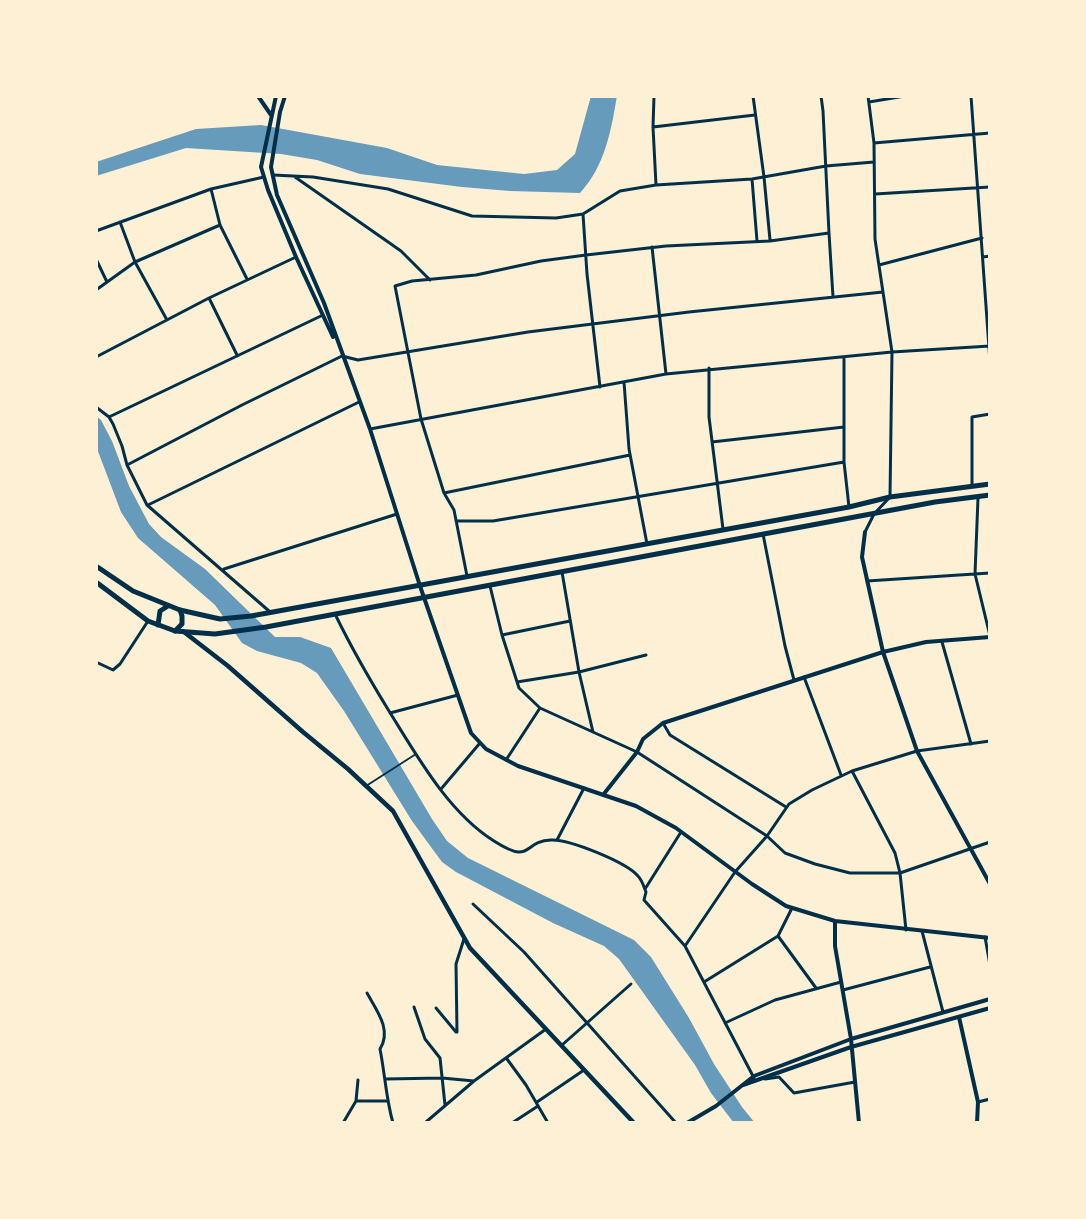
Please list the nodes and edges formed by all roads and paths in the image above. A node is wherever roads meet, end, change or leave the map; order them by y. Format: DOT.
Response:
graph roads {
  1 [pos="258,96"];
  2 [pos="276,96"];
  3 [pos="285,96"];
  4 [pos="654,96"];
  5 [pos="753,96"];
  6 [pos="821,96"];
  7 [pos="868,96"];
  8 [pos="904,96"];
  9 [pos="971,96"];
  10 [pos="869,102"];
  11 [pos="271,115"];
  12 [pos="756,115"];
  13 [pos="653,127"];
  14 [pos="990,133"];
  15 [pos="975,134"];
  16 [pos="874,143"];
  17 [pos="874,162"];
  18 [pos="826,166"];
  19 [pos="273,175"];
  20 [pos="293,176"];
  21 [pos="264,177"];
  22 [pos="764,177"];
  23 [pos="752,179"];
  24 [pos="656,185"];
  25 [pos="979,187"];
  26 [pos="990,187"];
  27 [pos="211,189"];
  28 [pos="875,194"];
  29 [pos="583,214"];
  30 [pos="120,222"];
  31 [pos="220,225"];
  32 [pos="96,231"];
  33 [pos="828,233"];
  34 [pos="982,238"];
  35 [pos="770,241"];
  36 [pos="757,242"];
  37 [pos="652,247"];
  38 [pos="586,255"];
  39 [pos="990,256"];
  40 [pos="296,257"];
  41 [pos="983,257"];
  42 [pos="96,259"];
  43 [pos="135,262"];
  44 [pos="879,265"];
  45 [pos="430,279"];
  46 [pos="248,280"];
  47 [pos="107,282"];
  48 [pos="96,290"];
  49 [pos="883,292"];
  50 [pos="834,297"];
  51 [pos="209,298"];
  52 [pos="323,315"];
  53 [pos="659,315"];
  54 [pos="166,320"];
  55 [pos="592,324"];
  56 [pos="990,346"];
  57 [pos="407,352"];
  58 [pos="892,352"];
  59 [pos="237,356"];
  60 [pos="342,356"];
  61 [pos="96,357"];
  62 [pos="844,358"];
  63 [pos="990,362"];
  64 [pos="710,368"];
  65 [pos="666,374"];
  66 [pos="624,382"];
  67 [pos="600,387"];
  68 [pos="359,402"];
  69 [pos="96,407"];
  70 [pos="990,414"];
  71 [pos="109,417"];
  72 [pos="421,419"];
  73 [pos="844,427"];
  74 [pos="370,429"];
  75 [pos="712,442"];
  76 [pos="630,455"];
  77 [pos="844,462"];
  78 [pos="127,465"];
  79 [pos="717,483"];
  80 [pos="990,484"];
  81 [pos="972,486"];
  82 [pos="444,493"];
  83 [pos="990,495"];
  84 [pos="978,496"];
  85 [pos="638,497"];
  86 [pos="890,497"];
  87 [pos="147,505"];
  88 [pos="849,507"];
  89 [pos="397,514"];
  90 [pos="874,514"];
  91 [pos="456,521"];
  92 [pos="723,531"];
  93 [pos="865,532"];
  94 [pos="763,534"];
  95 [pos="647,545"];
  96 [pos="96,566"];
  97 [pos="223,569"];
  98 [pos="562,572"];
  99 [pos="990,573"];
  100 [pos="975,574"];
  101 [pos="468,577"];
  102 [pos="867,581"];
  103 [pos="96,582"];
  104 [pos="420,586"];
  105 [pos="490,586"];
  106 [pos="425,597"];
  107 [pos="168,606"];
  108 [pos="180,610"];
  109 [pos="271,613"];
  110 [pos="336,616"];
  111 [pos="148,621"];
  112 [pos="571,621"];
  113 [pos="158,625"];
  114 [pos="175,631"];
  115 [pos="184,632"];
  116 [pos="502,635"];
  117 [pos="990,636"];
  118 [pos="942,642"];
  119 [pos="883,652"];
  120 [pos="646,655"];
  121 [pos="96,662"];
  122 [pos="579,672"];
  123 [pos="804,677"];
  124 [pos="794,680"];
  125 [pos="517,682"];
  126 [pos="458,695"];
  127 [pos="540,708"];
  128 [pos="390,713"];
  129 [pos="663,723"];
  130 [pos="593,732"];
  131 [pos="990,741"];
  132 [pos="480,744"];
  133 [pos="971,744"];
  134 [pos="917,752"];
  135 [pos="637,753"];
  136 [pos="416,754"];
  137 [pos="506,759"];
  138 [pos="852,771"];
  139 [pos="841,775"];
  140 [pos="366,786"];
  141 [pos="441,789"];
  142 [pos="584,789"];
  143 [pos="603,795"];
  144 [pos="786,807"];
  145 [pos="681,832"];
  146 [pos="767,836"];
  147 [pos="557,840"];
  148 [pos="990,842"];
  149 [pos="970,850"];
  150 [pos="735,872"];
  151 [pos="900,873"];
  152 [pos="990,884"];
  153 [pos="645,889"];
  154 [pos="473,904"];
  155 [pos="792,908"];
  156 [pos="835,921"];
  157 [pos="906,930"];
  158 [pos="922,930"];
  159 [pos="778,936"];
  160 [pos="988,938"];
  161 [pos="464,939"];
  162 [pos="685,946"];
  163 [pos="990,965"];
  164 [pos="930,967"];
  165 [pos="704,982"];
  166 [pos="841,982"];
  167 [pos="631,984"];
  168 [pos="816,988"];
  169 [pos="843,990"];
  170 [pos="367,993"];
  171 [pos="990,999"];
  172 [pos="414,1007"];
  173 [pos="436,1008"];
  174 [pos="990,1008"];
  175 [pos="943,1012"];
  176 [pos="959,1017"];
  177 [pos="588,1023"];
  178 [pos="725,1023"];
  179 [pos="547,1029"];
  180 [pos="851,1039"];
  181 [pos="562,1045"];
  182 [pos="850,1047"];
  183 [pos="507,1058"];
  184 [pos="585,1069"];
  185 [pos="442,1078"];
  186 [pos="754,1078"];
  187 [pos="386,1079"];
  188 [pos="358,1080"];
  189 [pos="474,1082"];
  190 [pos="855,1082"];
  191 [pos="990,1099"];
  192 [pos="356,1101"];
  193 [pos="387,1101"];
  194 [pos="978,1102"];
  195 [pos="538,1104"];
  196 [pos="445,1105"];
  197 [pos="428,1122"];
  198 [pos="343,1123"];
  199 [pos="393,1123"];
  200 [pos="512,1123"];
  201 [pos="548,1123"];
  202 [pos="634,1123"];
  203 [pos="676,1123"];
  204 [pos="687,1123"];
  205 [pos="859,1123"];
  206 [pos="977,1123"];
  1 -- 11 [label="street"];
  2 -- 11 [label="street"];
  3 -- 19 [label="street"];
  4 -- 13 [label="street"];
  5 -- 12 [label="street"];
  6 -- 18 [label="street"];
  7 -- 10 [label="street"];
  8 -- 10 [label="street"];
  9 -- 15 [label="street"];
  10 -- 16 [label="street"];
  11 -- 21 [label="street"];
  12 -- 13 [label="street"];
  12 -- 22 [label="street"];
  13 -- 24 [label="street"];
  14 -- 15 [label="street"];
  15 -- 16 [label="street"];
  15 -- 25 [label="street"];
  16 -- 17 [label="street"];
  17 -- 18 [label="street"];
  17 -- 28 [label="street"];
  18 -- 22 [label="street"];
  18 -- 33 [label="street"];
  19 -- 20 [label="street"];
  19 -- 60 [label="street"];
  20 -- 29 [label="street"];
  20 -- 45 [label="street"];
  21 -- 27 [label="street"];
  21 -- 40 [label="street"];
  22 -- 23 [label="street"];
  22 -- 35 [label="street"];
  23 -- 24 [label="street"];
  23 -- 36 [label="street"];
  24 -- 29 [label="street"];
  25 -- 26 [label="street"];
  25 -- 28 [label="street"];
  25 -- 34 [label="street"];
  27 -- 30 [label="street"];
  27 -- 31 [label="street"];
  28 -- 44 [label="street"];
  29 -- 38 [label="street"];
  30 -- 32 [label="street"];
  30 -- 43 [label="street"];
  31 -- 43 [label="street"];
  31 -- 46 [label="street"];
  33 -- 35 [label="street"];
  33 -- 50 [label="street"];
  34 -- 41 [label="street"];
  34 -- 44 [label="street"];
  35 -- 36 [label="street"];
  36 -- 37 [label="street"];
  37 -- 38 [label="street"];
  37 -- 53 [label="street"];
  38 -- 45 [label="street"];
  38 -- 55 [label="street"];
  39 -- 41 [label="street"];
  40 -- 46 [label="street"];
  40 -- 52 [label="street"];
  41 -- 56 [label="street"];
  42 -- 47 [label="street"];
  43 -- 47 [label="street"];
  43 -- 54 [label="street"];
  44 -- 49 [label="street"];
  45 -- 57 [label="street"];
  46 -- 51 [label="street"];
  47 -- 48 [label="street"];
  49 -- 50 [label="street"];
  49 -- 58 [label="street"];
  50 -- 53 [label="street"];
  51 -- 54 [label="street"];
  51 -- 59 [label="street"];
  52 -- 59 [label="street"];
  52 -- 60 [label="street"];
  53 -- 55 [label="street"];
  53 -- 65 [label="street"];
  54 -- 61 [label="street"];
  55 -- 57 [label="street"];
  55 -- 67 [label="street"];
  56 -- 58 [label="street"];
  56 -- 63 [label="street"];
  57 -- 60 [label="street"];
  57 -- 72 [label="street"];
  58 -- 62 [label="street"];
  58 -- 86 [label="street"];
  59 -- 71 [label="street"];
  60 -- 68 [label="street"];
  60 -- 78 [label="street"];
  62 -- 64 [label="street"];
  62 -- 73 [label="street"];
  64 -- 65 [label="street"];
  64 -- 75 [label="street"];
  65 -- 66 [label="street"];
  66 -- 67 [label="street"];
  66 -- 76 [label="street"];
  67 -- 72 [label="street"];
  68 -- 74 [label="street"];
  68 -- 87 [label="street"];
  69 -- 71 [label="street"];
  70 -- 81 [label="street"];
  71 -- 78 [label="street"];
  72 -- 74 [label="street"];
  72 -- 82 [label="street"];
  73 -- 75 [label="street"];
  73 -- 77 [label="street"];
  74 -- 89 [label="street"];
  75 -- 79 [label="street"];
  76 -- 82 [label="street"];
  76 -- 85 [label="street"];
  77 -- 79 [label="street"];
  77 -- 88 [label="street"];
  78 -- 87 [label="street"];
  79 -- 85 [label="street"];
  79 -- 92 [label="street"];
  80 -- 81 [label="main road"];
  81 -- 86 [label="main road"];
  82 -- 91 [label="street"];
  83 -- 84 [label="main road"];
  84 -- 90 [label="main road"];
  84 -- 100 [label="street"];
  85 -- 91 [label="street"];
  85 -- 95 [label="street"];
  86 -- 88 [label="main road"];
  86 -- 90 [label="street"];
  87 -- 97 [label="street"];
  88 -- 92 [label="main road"];
  89 -- 97 [label="street"];
  89 -- 104 [label="street"];
  90 -- 93 [label="street"];
  90 -- 94 [label="main road"];
  91 -- 101 [label="street"];
  92 -- 95 [label="main road"];
  93 -- 102 [label="street"];
  94 -- 98 [label="main road"];
  94 -- 124 [label="street"];
  95 -- 101 [label="main road"];
  96 -- 107 [label="main road"];
  97 -- 109 [label="street"];
  98 -- 105 [label="main road"];
  98 -- 112 [label="street"];
  99 -- 100 [label="street"];
  100 -- 102 [label="street"];
  100 -- 117 [label="street"];
  101 -- 104 [label="main road"];
  102 -- 119 [label="street"];
  103 -- 111 [label="main road"];
  104 -- 106 [label="street"];
  104 -- 109 [label="main road"];
  105 -- 106 [label="main road"];
  105 -- 116 [label="street"];
  106 -- 110 [label="main road"];
  106 -- 126 [label="street"];
  107 -- 108 [label="main road"];
  107 -- 113 [label="main road"];
  108 -- 109 [label="main road"];
  108 -- 114 [label="main road"];
  110 -- 115 [label="main road"];
  110 -- 128 [label="street"];
  111 -- 113 [label="main road"];
  111 -- 121 [label="street"];
  112 -- 116 [label="street"];
  112 -- 122 [label="street"];
  113 -- 114 [label="main road"];
  114 -- 115 [label="main road"];
  115 -- 140 [label="main road"];
  116 -- 125 [label="street"];
  117 -- 118 [label="street"];
  118 -- 119 [label="street"];
  118 -- 133 [label="street"];
  119 -- 123 [label="street"];
  119 -- 134 [label="street"];
  120 -- 122 [label="street"];
  122 -- 125 [label="street"];
  122 -- 130 [label="street"];
  123 -- 124 [label="street"];
  123 -- 139 [label="street"];
  124 -- 129 [label="street"];
  125 -- 127 [label="street"];
  126 -- 128 [label="street"];
  126 -- 132 [label="street"];
  127 -- 130 [label="street"];
  127 -- 137 [label="street"];
  128 -- 136 [label="street"];
  129 -- 135 [label="street"];
  129 -- 144 [label="street"];
  130 -- 135 [label="street"];
  131 -- 133 [label="street"];
  132 -- 137 [label="street"];
  132 -- 141 [label="street"];
  133 -- 134 [label="street"];
  134 -- 138 [label="street"];
  134 -- 149 [label="street"];
  135 -- 143 [label="street"];
  135 -- 146 [label="street"];
  136 -- 140 [label="street"];
  136 -- 141 [label="street"];
  137 -- 142 [label="street"];
  138 -- 139 [label="street"];
  138 -- 151 [label="street"];
  139 -- 144 [label="street"];
  140 -- 161 [label="main road"];
  141 -- 147 [label="street"];
  142 -- 143 [label="street"];
  142 -- 147 [label="street"];
  143 -- 145 [label="street"];
  144 -- 146 [label="street"];
  145 -- 150 [label="street"];
  145 -- 153 [label="street"];
  146 -- 150 [label="street"];
  146 -- 151 [label="street"];
  147 -- 153 [label="street"];
  148 -- 149 [label="street"];
  149 -- 151 [label="street"];
  149 -- 152 [label="street"];
  150 -- 155 [label="street"];
  150 -- 162 [label="street"];
  151 -- 157 [label="street"];
  153 -- 162 [label="street"];
  154 -- 177 [label="street"];
  155 -- 156 [label="street"];
  155 -- 159 [label="street"];
  156 -- 157 [label="street"];
  156 -- 166 [label="street"];
  157 -- 158 [label="street"];
  158 -- 160 [label="street"];
  158 -- 164 [label="street"];
  159 -- 165 [label="street"];
  159 -- 168 [label="street"];
  160 -- 163 [label="street"];
  161 -- 173 [label="street"];
  161 -- 179 [label="main road"];
  162 -- 165 [label="street"];
  164 -- 169 [label="street"];
  164 -- 175 [label="street"];
  165 -- 178 [label="street"];
  166 -- 168 [label="street"];
  166 -- 169 [label="street"];
  167 -- 177 [label="street"];
  168 -- 178 [label="street"];
  169 -- 180 [label="street"];
  170 -- 187 [label="street"];
  171 -- 175 [label="street"];
  172 -- 185 [label="street"];
  174 -- 176 [label="street"];
  175 -- 180 [label="street"];
  176 -- 182 [label="street"];
  176 -- 194 [label="street"];
  177 -- 181 [label="street"];
  177 -- 203 [label="street"];
  178 -- 186 [label="street"];
  179 -- 181 [label="main road"];
  179 -- 183 [label="street"];
  180 -- 182 [label="street"];
  180 -- 186 [label="street"];
  181 -- 184 [label="main road"];
  182 -- 186 [label="street"];
  182 -- 190 [label="street"];
  183 -- 189 [label="street"];
  183 -- 195 [label="street"];
  184 -- 195 [label="street"];
  184 -- 202 [label="main road"];
  185 -- 187 [label="street"];
  185 -- 189 [label="street"];
  185 -- 196 [label="street"];
  186 -- 190 [label="street"];
  186 -- 204 [label="street"];
  187 -- 193 [label="street"];
  188 -- 192 [label="street"];
  189 -- 196 [label="street"];
  190 -- 205 [label="street"];
  191 -- 194 [label="street"];
  192 -- 193 [label="street"];
  192 -- 198 [label="street"];
  193 -- 199 [label="street"];
  194 -- 206 [label="street"];
  195 -- 200 [label="street"];
  195 -- 201 [label="street"];
  196 -- 197 [label="street"];
  197 -- 199 [label="street"];
}
